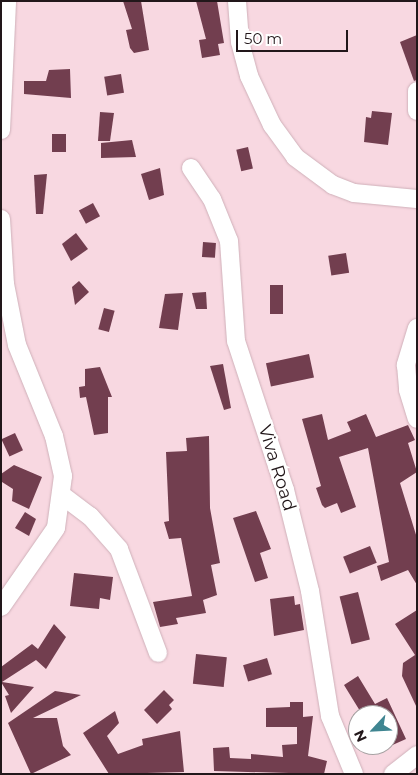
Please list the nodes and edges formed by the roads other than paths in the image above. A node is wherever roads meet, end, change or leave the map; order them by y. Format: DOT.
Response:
graph roads {
  1 [pos="237,1"];
  2 [pos="5,10"];
  3 [pos="417,91"];
  4 [pos="417,111"];
  5 [pos="1,130"];
  6 [pos="192,168"];
  7 [pos="417,199"];
  8 [pos="1,219"];
  9 [pos="417,328"];
  10 [pos="417,419"];
  11 [pos="63,496"];
  12 [pos="1,607"];
  13 [pos="158,653"];
  14 [pos="417,755"];
  15 [pos="354,774"];
  16 [pos="393,774"];
  1 -- 7 [label="street"];
  2 -- 5 [label="street"];
  3 -- 4 [label="street"];
  6 -- 15 [label="street, Viva Road"];
  8 -- 11 [label="street"];
  9 -- 10 [label="street"];
  11 -- 12 [label="street"];
  11 -- 13 [label="street"];
  14 -- 16 [label="street"];
}
